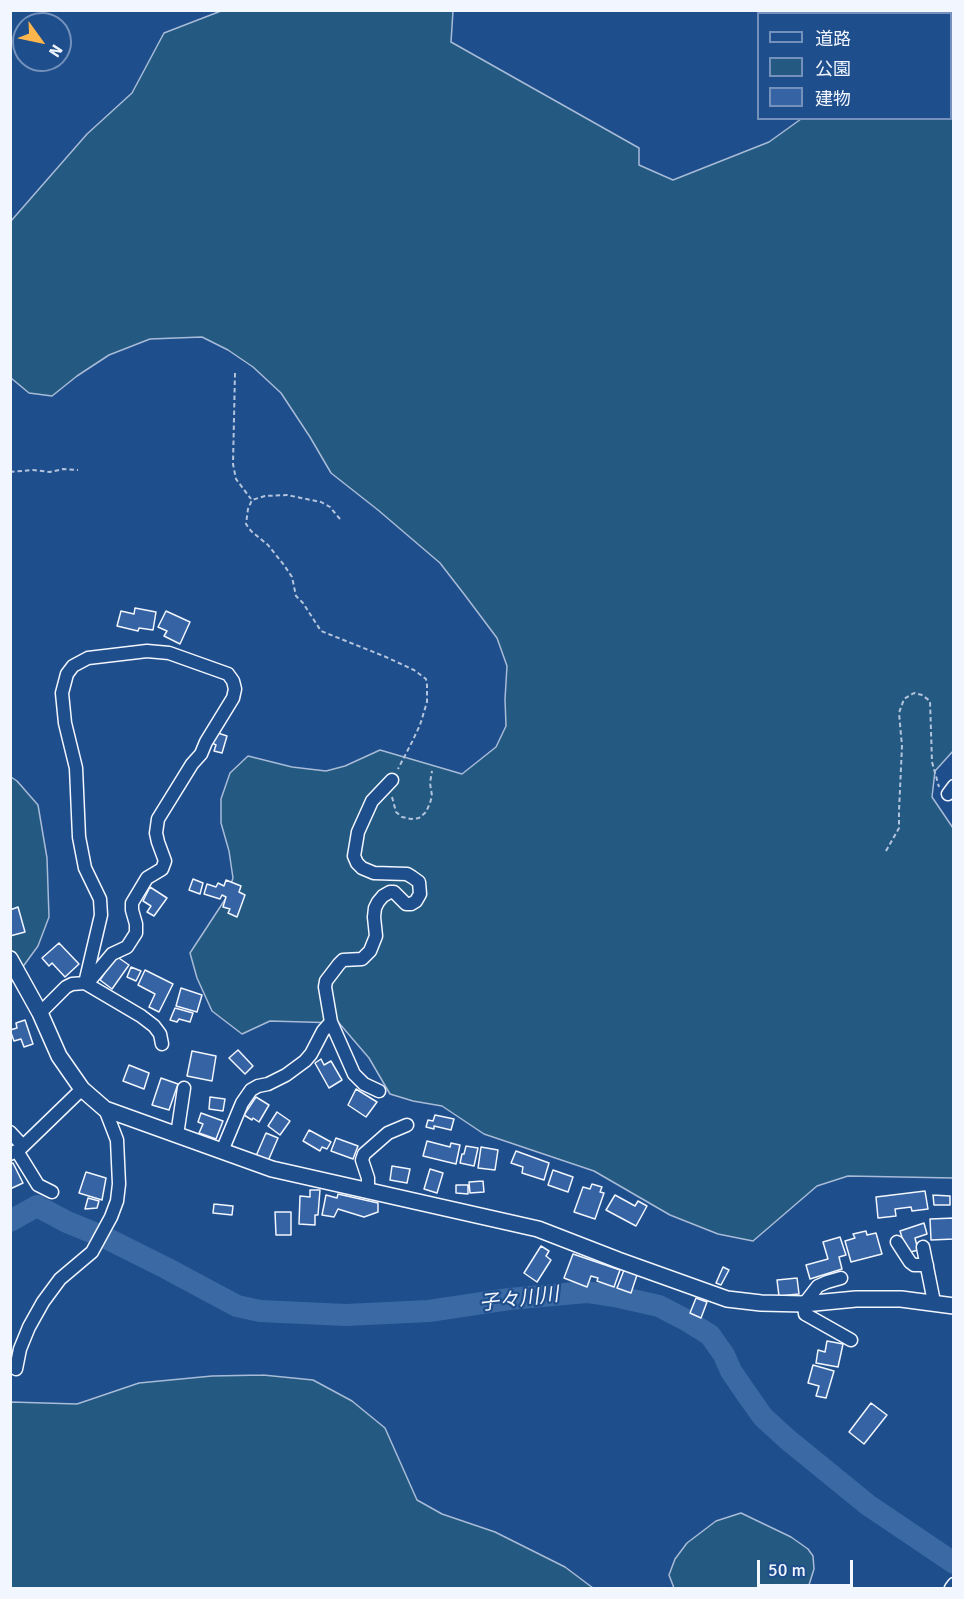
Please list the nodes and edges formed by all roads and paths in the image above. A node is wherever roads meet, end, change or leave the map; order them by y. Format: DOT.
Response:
graph roads {
  1 [pos="235,373"];
  2 [pos="78,470"];
  3 [pos="10,472"];
  4 [pos="252,500"];
  5 [pos="340,519"];
  6 [pos="432,771"];
  7 [pos="392,780"];
  8 [pos="951,790"];
  9 [pos="886,851"];
  10 [pos="10,959"];
  11 [pos="86,983"];
  12 [pos="40,1013"];
  13 [pos="331,1022"];
  14 [pos="162,1044"];
  15 [pos="184,1088"];
  16 [pos="82,1089"];
  17 [pos="379,1091"];
  18 [pos="105,1109"];
  19 [pos="407,1125"];
  20 [pos="10,1132"];
  21 [pos="177,1135"];
  22 [pos="17,1150"];
  23 [pos="222,1151"];
  24 [pos="368,1191"];
  25 [pos="52,1192"];
  26 [pos="897,1242"];
  27 [pos="923,1248"];
  28 [pos="927,1265"];
  29 [pos="841,1278"];
  30 [pos="934,1302"];
  31 [pos="804,1304"];
  32 [pos="954,1306"];
  33 [pos="851,1340"];
  34 [pos="16,1370"];
  35 [pos="954,1584"];
  36 [pos="951,1588"];
  1 -- 4 [label="path"];
  2 -- 3 [label="path"];
  4 -- 5 [label="path"];
  4 -- 7 [label="path"];
  6 -- 7 [label="path"];
  7 -- 13 [label="street"];
  8 -- 9 [label="path"];
  10 -- 12 [label="street"];
  11 -- 11 [label="street"];
  11 -- 12 [label="street"];
  11 -- 14 [label="street"];
  12 -- 16 [label="street"];
  13 -- 17 [label="street"];
  13 -- 23 [label="street"];
  15 -- 21 [label="street"];
  16 -- 18 [label="street"];
  16 -- 22 [label="street"];
  18 -- 21 [label="street"];
  18 -- 34 [label="street"];
  19 -- 24 [label="street"];
  20 -- 22 [label="street"];
  21 -- 23 [label="street"];
  22 -- 25 [label="street"];
  23 -- 24 [label="street"];
  24 -- 31 [label="street"];
  26 -- 28 [label="street"];
  27 -- 28 [label="street"];
  28 -- 30 [label="street"];
  29 -- 31 [label="street"];
  30 -- 31 [label="street"];
  30 -- 32 [label="street"];
  31 -- 33 [label="street"];
  35 -- 36 [label="street"];
}
